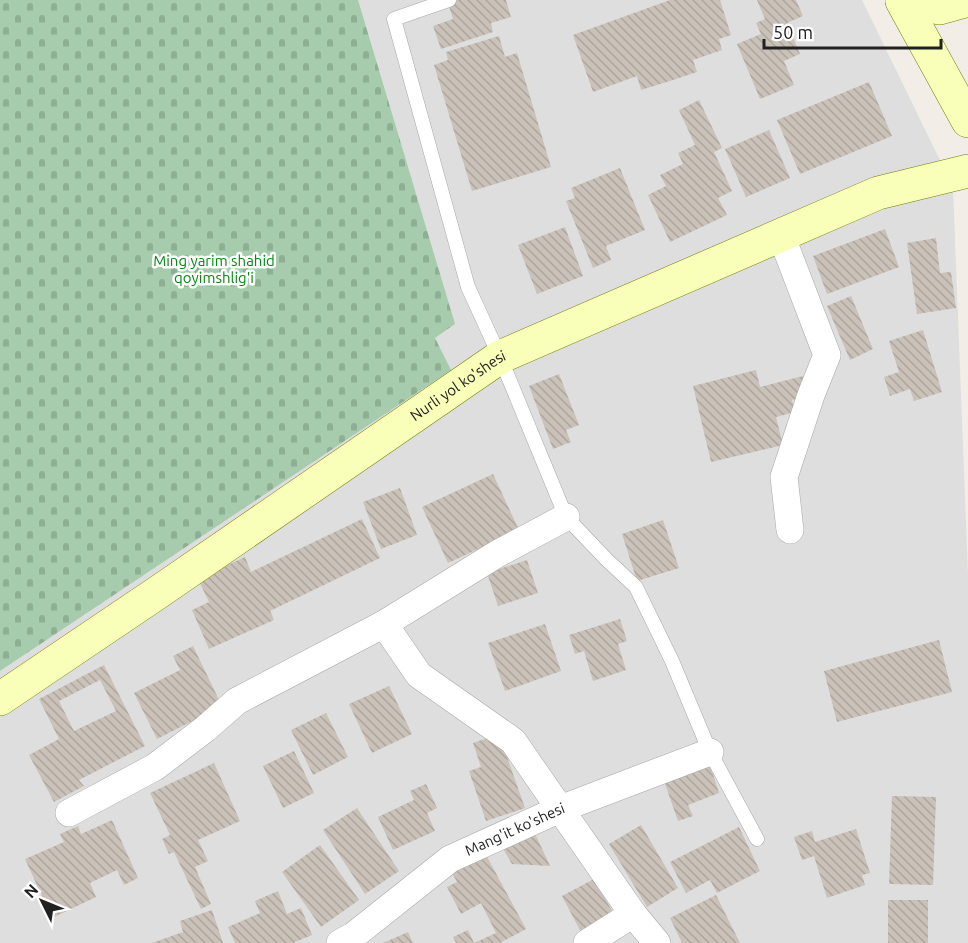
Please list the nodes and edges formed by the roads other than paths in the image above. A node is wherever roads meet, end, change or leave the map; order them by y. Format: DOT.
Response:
graph roads {
  1 [pos="449,0"];
  2 [pos="902,0"];
  3 [pos="968,0"];
  4 [pos="968,121"];
  5 [pos="968,171"];
  6 [pos="781,235"];
  7 [pos="500,357"];
  8 [pos="566,517"];
  9 [pos="790,530"];
  10 [pos="384,624"];
  11 [pos="0,699"];
  12 [pos="710,752"];
  13 [pos="560,809"];
  14 [pos="69,813"];
  15 [pos="757,839"];
  16 [pos="633,914"];
  17 [pos="340,943"];
  18 [pos="587,943"];
  19 [pos="657,943"];
  1 -- 7 [label="lane"];
  2 -- 3 [label="street"];
  2 -- 4 [label="street"];
  5 -- 6 [label="street, Nurli yol ko'shesi"];
  6 -- 7 [label="street, Nurli yol ko'shesi"];
  6 -- 9 [label="street"];
  7 -- 8 [label="lane"];
  7 -- 11 [label="street, Nurli yol ko'shesi"];
  8 -- 10 [label="street"];
  8 -- 12 [label="lane"];
  10 -- 13 [label="street"];
  10 -- 14 [label="street"];
  12 -- 13 [label="street, Mang'it ko'shesi"];
  12 -- 15 [label="lane"];
  13 -- 16 [label="street"];
  13 -- 17 [label="street, Mang'it ko'shesi"];
  16 -- 18 [label="street"];
  16 -- 19 [label="street"];
}
